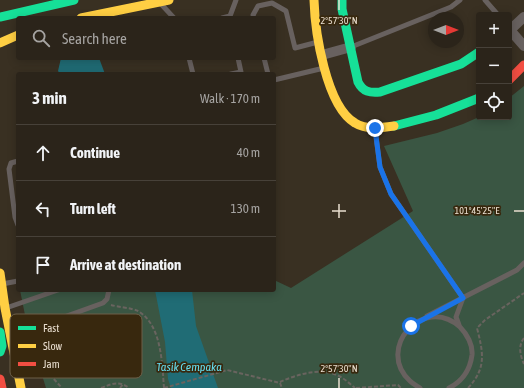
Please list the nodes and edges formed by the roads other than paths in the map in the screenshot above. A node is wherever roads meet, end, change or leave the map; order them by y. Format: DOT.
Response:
graph roads {
  1 [pos="74,0"];
  2 [pos="169,0"];
  3 [pos="236,0"];
  4 [pos="305,0"];
  5 [pos="314,0"];
  6 [pos="342,0"];
  7 [pos="460,0"];
  8 [pos="485,0"];
  9 [pos="159,2"];
  10 [pos="0,10"];
  11 [pos="25,11"];
  12 [pos="314,11"];
  13 [pos="495,12"];
  14 [pos="91,16"];
  15 [pos="172,16"];
  16 [pos="230,16"];
  17 [pos="253,16"];
  18 [pos="0,17"];
  19 [pos="524,17"];
  20 [pos="512,27"];
  21 [pos="16,31"];
  22 [pos="512,32"];
  23 [pos="0,34"];
  24 [pos="16,36"];
  25 [pos="320,41"];
  26 [pos="0,43"];
  27 [pos="524,46"];
  28 [pos="350,47"];
  29 [pos="476,54"];
  30 [pos="322,55"];
  31 [pos="190,60"];
  32 [pos="238,60"];
  33 [pos="264,60"];
  34 [pos="325,68"];
  35 [pos="523,69"];
  36 [pos="193,72"];
  37 [pos="241,72"];
  38 [pos="268,72"];
  39 [pos="512,78"];
  40 [pos="276,80"];
  41 [pos="476,99"];
  42 [pos="375,128"];
  43 [pos="16,162"];
  44 [pos="16,217"];
  45 [pos="524,263"];
  46 [pos="0,273"];
  47 [pos="16,281"];
  48 [pos="2,284"];
  49 [pos="52,292"];
  50 [pos="109,292"];
  51 [pos="463,298"];
  52 [pos="5,308"];
  53 [pos="73,314"];
  54 [pos="421,320"];
  55 [pos="459,327"];
  56 [pos="0,332"];
  57 [pos="10,336"];
  58 [pos="0,352"];
  59 [pos="19,378"];
  60 [pos="0,379"];
  61 [pos="2,388"];
  62 [pos="21,388"];
  63 [pos="420,388"];
  64 [pos="449,388"];
  1 -- 11 [label="street"];
  2 -- 9 [label="street"];
  3 -- 16 [label="lane"];
  4 -- 12 [label="street"];
  5 -- 12 [label="street"];
  6 -- 28 [label="street"];
  7 -- 28 [label="lane"];
  8 -- 13 [label="lane"];
  9 -- 14 [label="street"];
  9 -- 15 [label="lane"];
  10 -- 11 [label="street"];
  11 -- 18 [label="street"];
  12 -- 25 [label="street"];
  17 -- 25 [label="lane"];
  19 -- 20 [label="street"];
  21 -- 23 [label="street"];
  22 -- 27 [label="street"];
  24 -- 26 [label="street"];
  25 -- 30 [label="street"];
  28 -- 29 [label="street"];
  28 -- 30 [label="street"];
  30 -- 34 [label="street"];
  31 -- 36 [label="lane"];
  32 -- 37 [label="lane"];
  33 -- 38 [label="lane"];
  34 -- 40 [label="lane"];
  34 -- 42 [label="street"];
  35 -- 39 [label="street"];
  41 -- 42 [label="street"];
  42 -- 51 [label="lane"];
  43 -- 44 [label="lane"];
  45 -- 51 [label="lane"];
  46 -- 48 [label="street"];
  47 -- 48 [label="lane"];
  48 -- 52 [label="street"];
  49 -- 52 [label="lane"];
  50 -- 53 [label="lane"];
  51 -- 54 [label="lane"];
  51 -- 55 [label="lane"];
  52 -- 57 [label="street"];
  54 -- 55 [label="lane"];
  54 -- 63 [label="lane"];
  55 -- 64 [label="lane"];
  56 -- 58 [label="street"];
  59 -- 62 [label="street"];
  60 -- 61 [label="street"];
}
